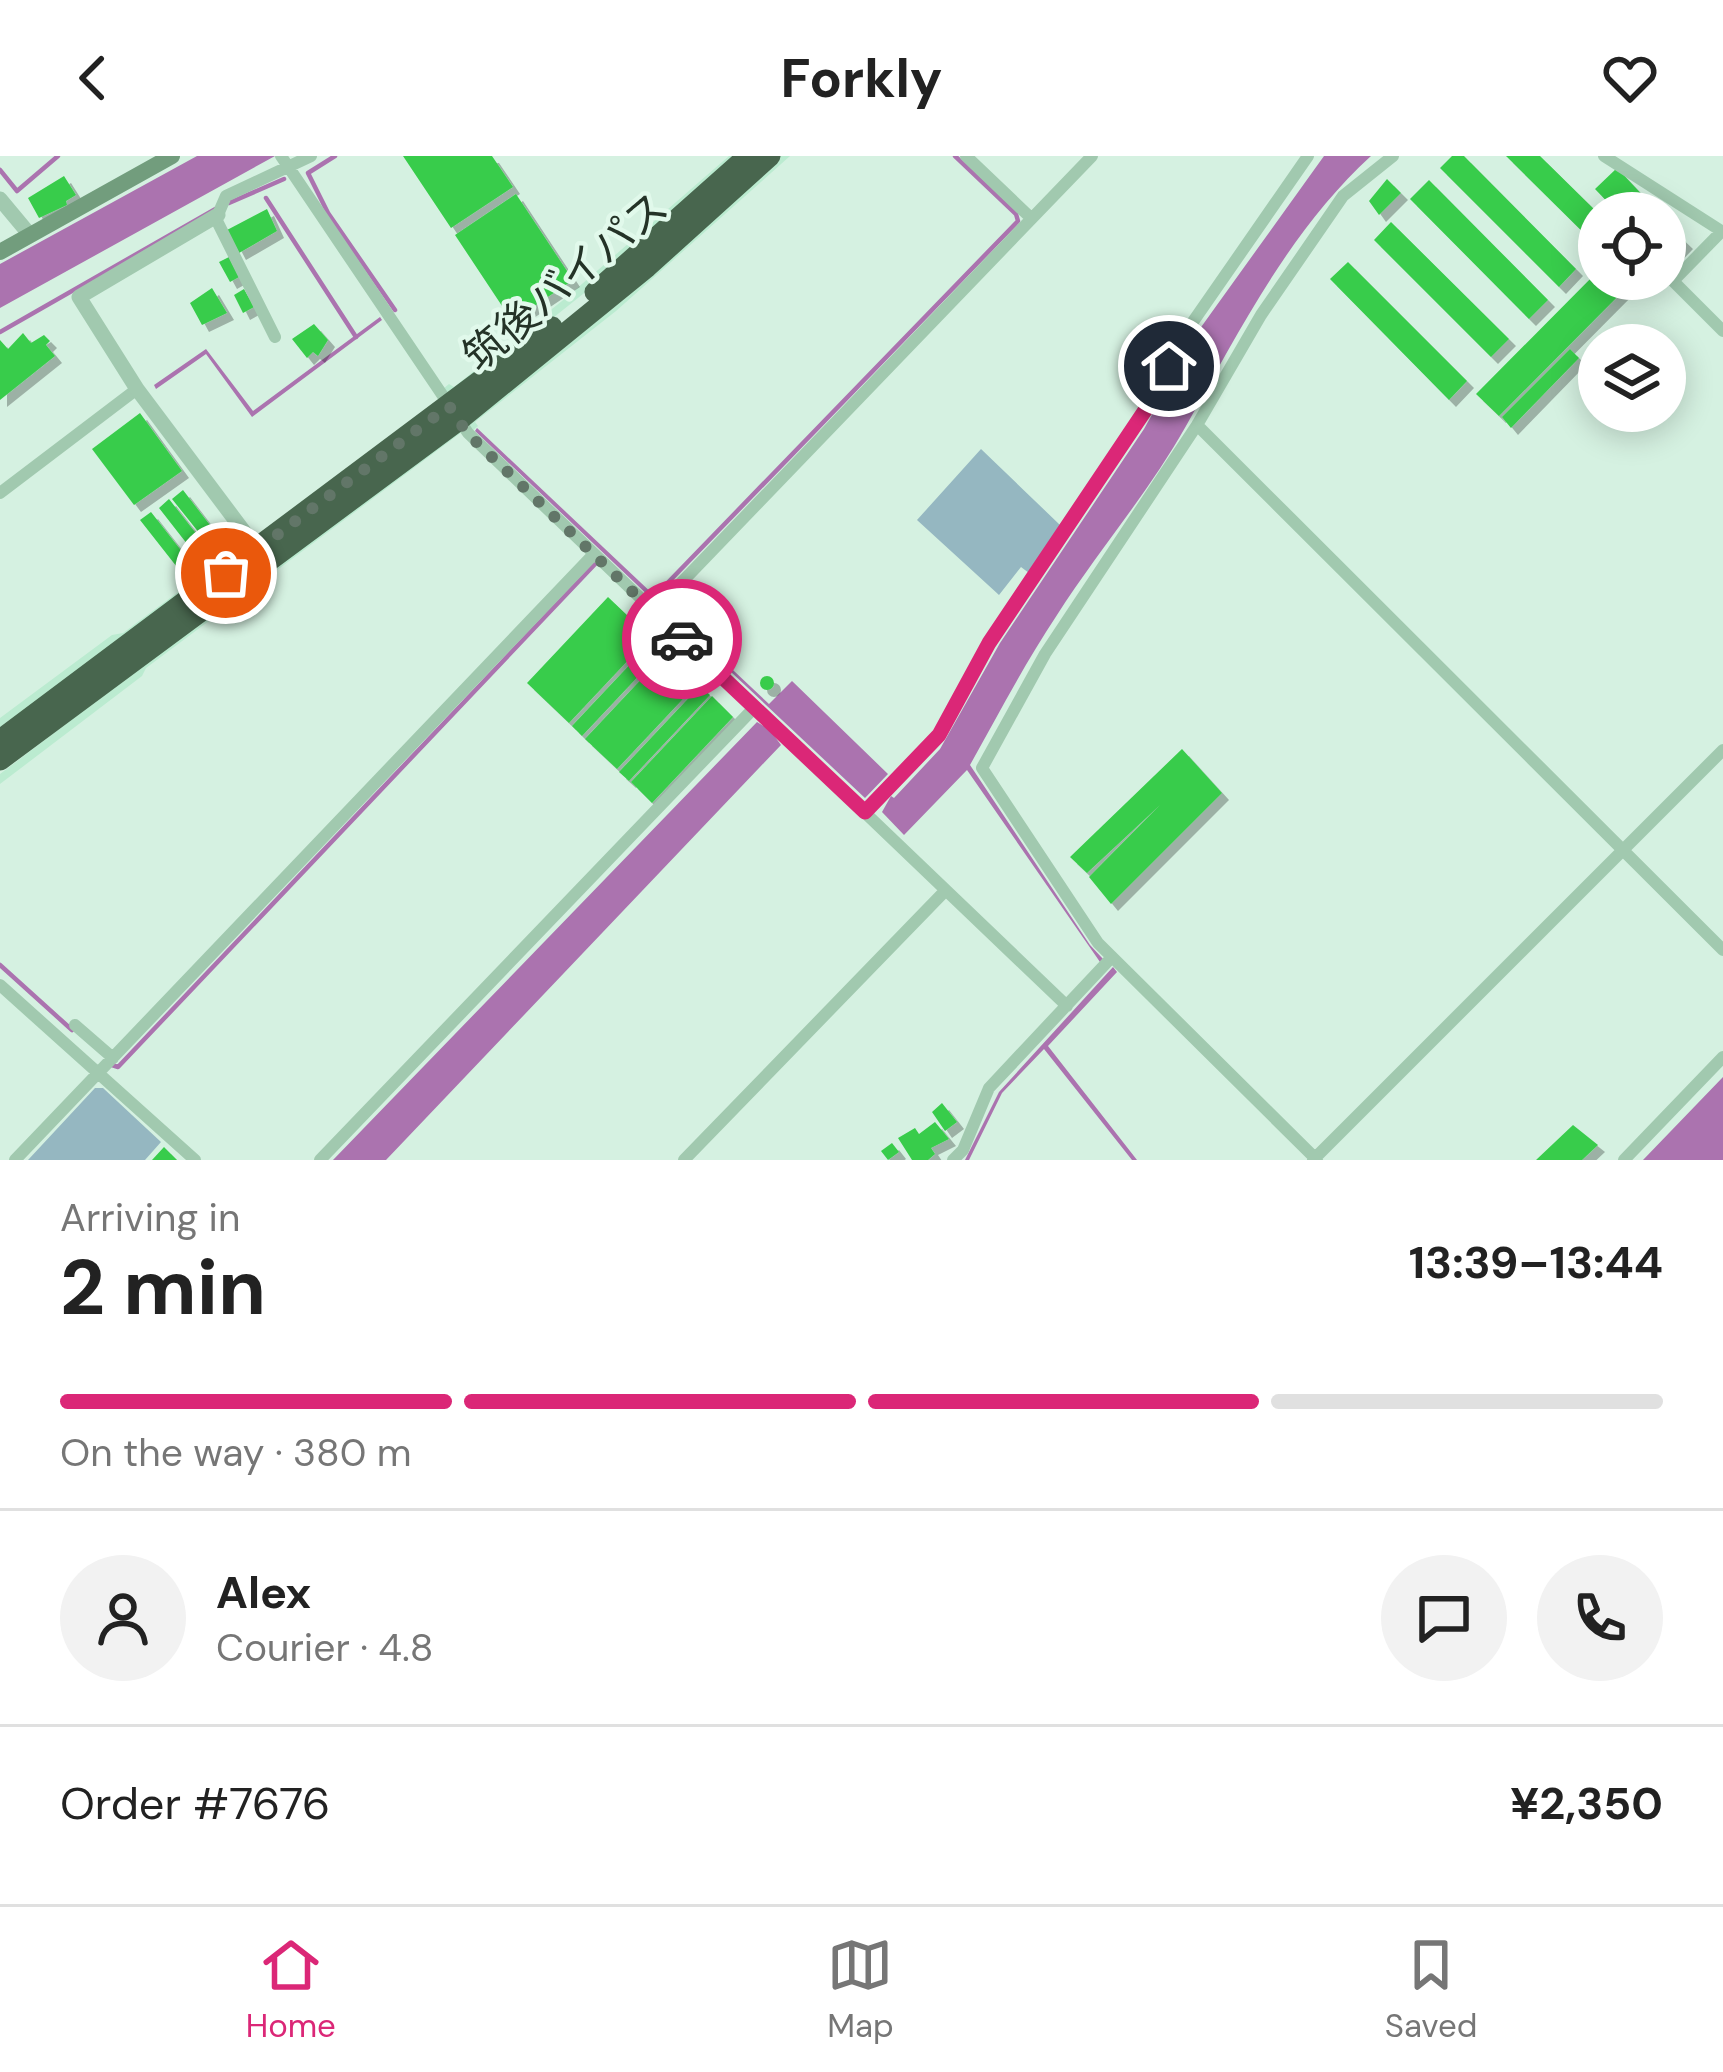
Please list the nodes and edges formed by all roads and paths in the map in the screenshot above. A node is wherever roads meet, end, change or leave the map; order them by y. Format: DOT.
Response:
graph roads {
  1 [pos="172,156"];
  2 [pos="310,156"];
  3 [pos="748,156"];
  4 [pos="770,156"];
  5 [pos="966,156"];
  6 [pos="1093,156"];
  7 [pos="1308,156"];
  8 [pos="1393,156"];
  9 [pos="1604,156"];
  10 [pos="284,161"];
  11 [pos="0,199"];
  12 [pos="218,215"];
  13 [pos="1031,218"];
  14 [pos="1722,231"];
  15 [pos="31,235"];
  16 [pos="0,252"];
  17 [pos="1723,332"];
  18 [pos="275,337"];
  19 [pos="137,389"];
  20 [pos="454,413"];
  21 [pos="1198,425"];
  22 [pos="0,493"];
  23 [pos="257,549"];
  24 [pos="594,554"];
  25 [pos="654,611"];
  26 [pos="756,712"];
  27 [pos="0,740"];
  28 [pos="1723,750"];
  29 [pos="0,760"];
  30 [pos="865,812"];
  31 [pos="1623,849"];
  32 [pos="944,892"];
  33 [pos="1723,950"];
  34 [pos="1112,957"];
  35 [pos="0,985"];
  36 [pos="1067,1006"];
  37 [pos="75,1025"];
  38 [pos="113,1058"];
  39 [pos="1723,1058"];
  40 [pos="98,1073"];
  41 [pos="15,1160"];
  42 [pos="195,1160"];
  43 [pos="320,1160"];
  44 [pos="684,1160"];
  45 [pos="953,1160"];
  46 [pos="1315,1160"];
  47 [pos="1624,1160"];
  1 -- 15 [label="main road"];
  2 -- 10 [label="street"];
  3 -- 20 [label="highway, 筑後バイパス"];
  4 -- 20 [label="highway, 筑後バイパス"];
  5 -- 13 [label="street"];
  6 -- 13 [label="street"];
  7 -- 30 [label="street"];
  8 -- 21 [label="street"];
  9 -- 14 [label="street"];
  10 -- 12 [label="street"];
  10 -- 20 [label="street"];
  11 -- 15 [label="street"];
  12 -- 18 [label="street"];
  12 -- 19 [label="street"];
  13 -- 25 [label="street"];
  14 -- 17 [label="street"];
  15 -- 16 [label="main road"];
  19 -- 22 [label="street"];
  19 -- 23 [label="street"];
  20 -- 23 [label="highway, 筑後バイパス"];
  20 -- 24 [label="street"];
  20 -- 29 [label="highway, 筑後バイパス"];
  21 -- 31 [label="street"];
  21 -- 34 [label="street"];
  23 -- 27 [label="highway, 筑後バイパス"];
  24 -- 25 [label="street"];
  24 -- 38 [label="street"];
  25 -- 26 [label="street"];
  26 -- 30 [label="street"];
  26 -- 43 [label="street"];
  28 -- 31 [label="street"];
  30 -- 32 [label="street"];
  31 -- 33 [label="street"];
  31 -- 46 [label="street"];
  32 -- 36 [label="street"];
  32 -- 44 [label="street"];
  34 -- 36 [label="street"];
  34 -- 46 [label="street"];
  35 -- 40 [label="street"];
  36 -- 45 [label="street"];
  37 -- 38 [label="street"];
  38 -- 40 [label="street"];
  39 -- 47 [label="street"];
  40 -- 41 [label="street"];
  40 -- 42 [label="street"];
}
